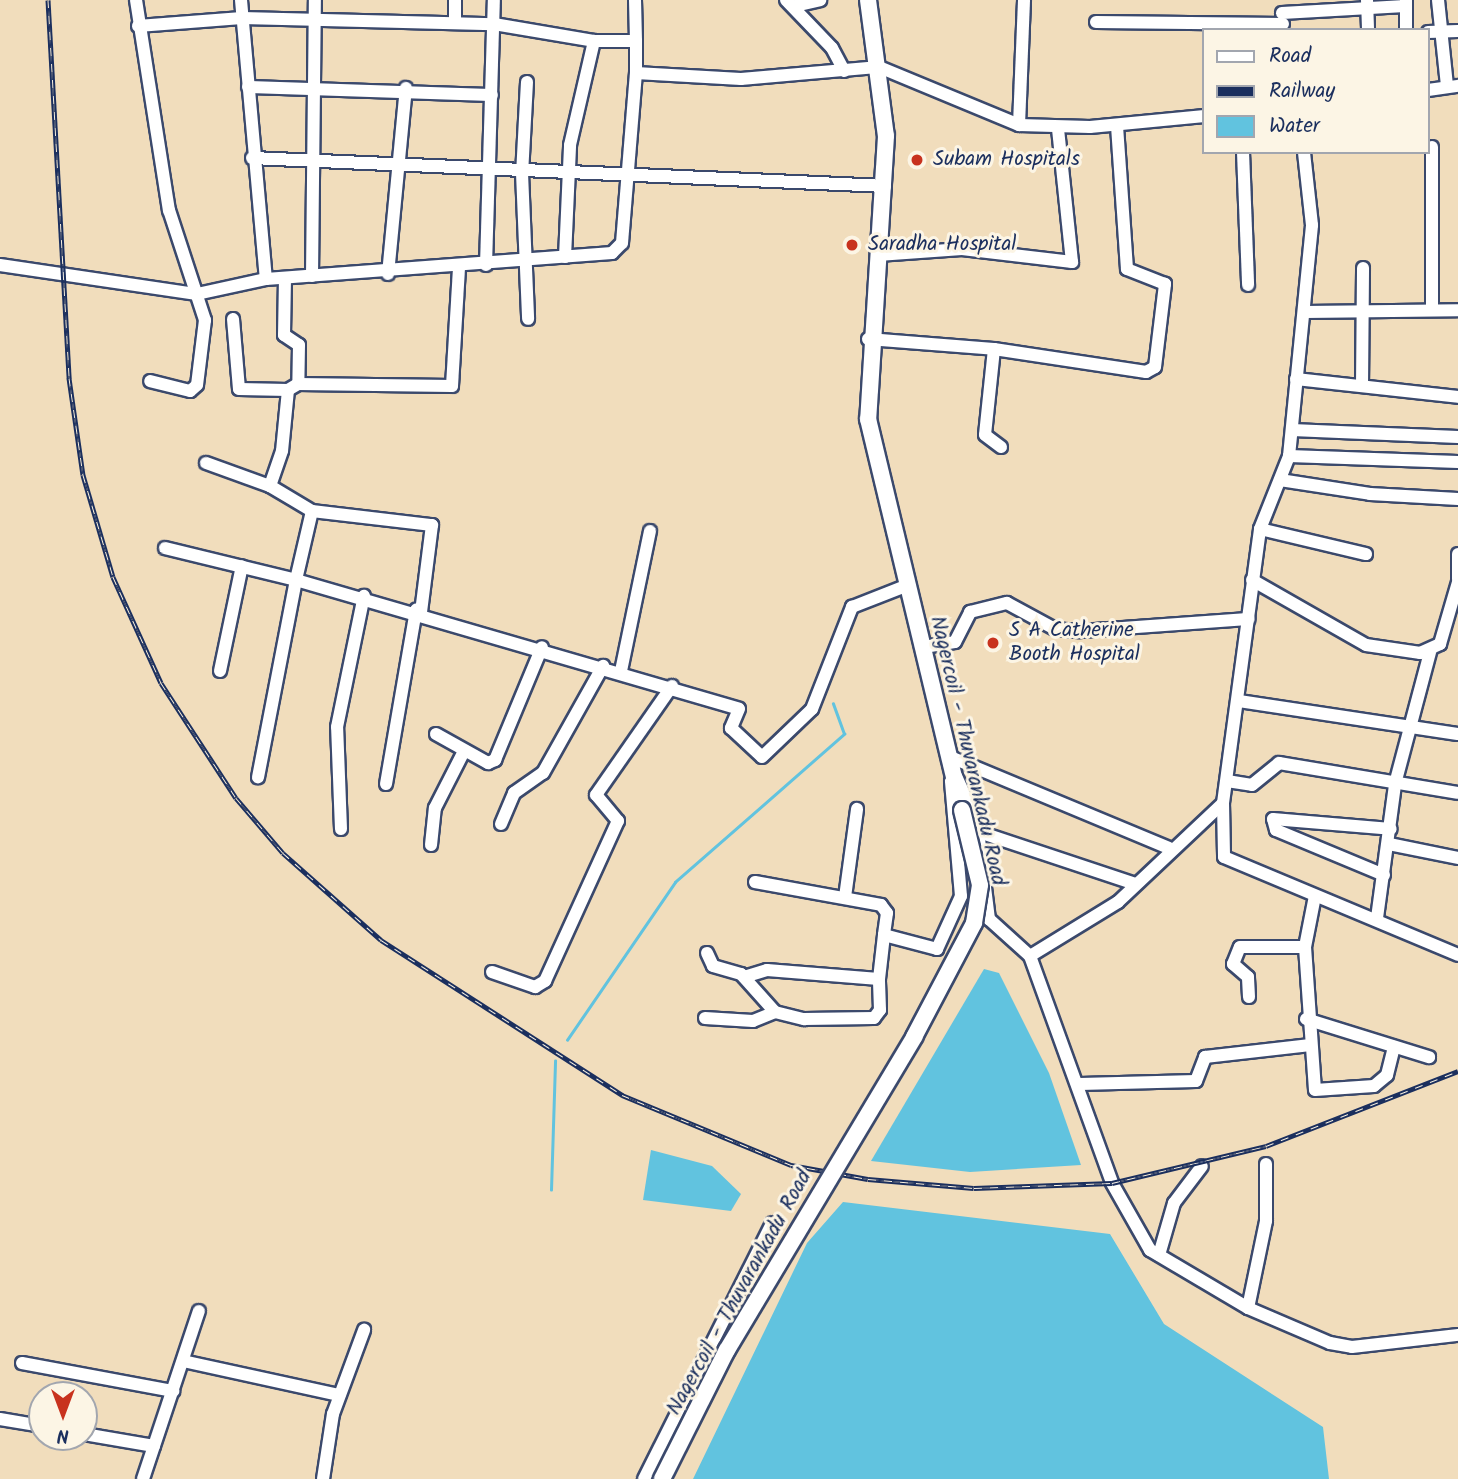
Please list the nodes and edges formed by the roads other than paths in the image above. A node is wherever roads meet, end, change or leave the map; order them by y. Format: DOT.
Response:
graph roads {
  1 [pos="135,0"];
  2 [pos="241,0"];
  3 [pos="315,0"];
  4 [pos="455,0"];
  5 [pos="494,0"];
  6 [pos="635,0"];
  7 [pos="820,0"];
  8 [pos="868,0"];
  9 [pos="1024,0"];
  10 [pos="1438,0"];
  11 [pos="790,3"];
  12 [pos="1405,3"];
  13 [pos="1367,4"];
  14 [pos="1283,17"];
  15 [pos="242,18"];
  16 [pos="313,19"];
  17 [pos="455,20"];
  18 [pos="1096,22"];
  19 [pos="494,24"];
  20 [pos="138,26"];
  21 [pos="1368,28"];
  22 [pos="1406,28"];
  23 [pos="1458,31"];
  24 [pos="1430,32"];
  25 [pos="1442,32"];
  26 [pos="594,41"];
  27 [pos="636,41"];
  28 [pos="879,67"];
  29 [pos="844,71"];
  30 [pos="636,73"];
  31 [pos="527,82"];
  32 [pos="312,86"];
  33 [pos="1453,86"];
  34 [pos="248,87"];
  35 [pos="405,88"];
  36 [pos="1430,90"];
  37 [pos="492,95"];
  38 [pos="1202,116"];
  39 [pos="1019,125"];
  40 [pos="1117,125"];
  41 [pos="1058,128"];
  42 [pos="1432,147"];
  43 [pos="1243,154"];
  44 [pos="1304,154"];
  45 [pos="252,158"];
  46 [pos="309,161"];
  47 [pos="398,168"];
  48 [pos="488,172"];
  49 [pos="522,173"];
  50 [pos="568,175"];
  51 [pos="630,178"];
  52 [pos="885,186"];
  53 [pos="878,255"];
  54 [pos="565,257"];
  55 [pos="523,260"];
  56 [pos="0,265"];
  57 [pos="486,265"];
  58 [pos="1363,268"];
  59 [pos="459,269"];
  60 [pos="388,274"];
  61 [pos="312,276"];
  62 [pos="285,278"];
  63 [pos="267,279"];
  64 [pos="1248,285"];
  65 [pos="197,294"];
  66 [pos="1364,309"];
  67 [pos="1432,310"];
  68 [pos="1458,310"];
  69 [pos="1305,312"];
  70 [pos="233,319"];
  71 [pos="528,319"];
  72 [pos="868,339"];
  73 [pos="994,349"];
  74 [pos="1296,379"];
  75 [pos="150,381"];
  76 [pos="1362,386"];
  77 [pos="293,387"];
  78 [pos="1458,397"];
  79 [pos="1292,430"];
  80 [pos="1458,437"];
  81 [pos="1002,447"];
  82 [pos="1289,456"];
  83 [pos="1458,462"];
  84 [pos="206,463"];
  85 [pos="1280,480"];
  86 [pos="270,486"];
  87 [pos="1458,499"];
  88 [pos="312,511"];
  89 [pos="1260,528"];
  90 [pos="650,531"];
  91 [pos="164,548"];
  92 [pos="1366,554"];
  93 [pos="1458,554"];
  94 [pos="242,566"];
  95 [pos="296,580"];
  96 [pos="1252,580"];
  97 [pos="1458,581"];
  98 [pos="908,585"];
  99 [pos="364,596"];
  100 [pos="419,611"];
  101 [pos="1249,619"];
  102 [pos="542,648"];
  103 [pos="923,648"];
  104 [pos="1430,652"];
  105 [pos="603,666"];
  106 [pos="220,671"];
  107 [pos="621,671"];
  108 [pos="672,686"];
  109 [pos="1239,701"];
  110 [pos="1407,726"];
  111 [pos="436,734"];
  112 [pos="1458,734"];
  113 [pos="464,751"];
  114 [pos="950,763"];
  115 [pos="258,777"];
  116 [pos="1227,781"];
  117 [pos="386,784"];
  118 [pos="1395,784"];
  119 [pos="1458,793"];
  120 [pos="1223,803"];
  121 [pos="857,809"];
  122 [pos="501,824"];
  123 [pos="341,829"];
  124 [pos="1391,829"];
  125 [pos="979,832"];
  126 [pos="1389,844"];
  127 [pos="431,845"];
  128 [pos="1169,848"];
  129 [pos="1458,858"];
  130 [pos="1384,875"];
  131 [pos="755,882"];
  132 [pos="1135,884"];
  133 [pos="1315,896"];
  134 [pos="845,897"];
  135 [pos="1377,918"];
  136 [pos="884,935"];
  137 [pos="1305,947"];
  138 [pos="707,953"];
  139 [pos="1458,955"];
  140 [pos="1030,956"];
  141 [pos="492,972"];
  142 [pos="744,977"];
  143 [pos="879,979"];
  144 [pos="1249,997"];
  145 [pos="775,1012"];
  146 [pos="705,1018"];
  147 [pos="1306,1019"];
  148 [pos="1310,1045"];
  149 [pos="1394,1047"];
  150 [pos="1429,1057"];
  151 [pos="1080,1084"];
  152 [pos="1266,1164"];
  153 [pos="1202,1166"];
  154 [pos="772,1223"];
  155 [pos="1159,1255"];
  156 [pos="1248,1308"];
  157 [pos="199,1311"];
  158 [pos="364,1330"];
  159 [pos="1458,1335"];
  160 [pos="183,1361"];
  161 [pos="22,1363"];
  162 [pos="173,1391"];
  163 [pos="339,1395"];
  164 [pos="0,1419"];
  165 [pos="28,1424"];
  166 [pos="98,1436"];
  167 [pos="154,1446"];
  168 [pos="143,1479"];
  169 [pos="323,1479"];
  170 [pos="644,1479"];
  171 [pos="662,1479"];
  1 -- 20 [label="street"];
  2 -- 15 [label="street"];
  3 -- 16 [label="street"];
  4 -- 17 [label="street"];
  5 -- 19 [label="street"];
  6 -- 27 [label="street"];
  7 -- 11 [label="street"];
  8 -- 28 [label="main road, Nagercoil - Thuvarankadu Road"];
  9 -- 39 [label="street"];
  10 -- 25 [label="street"];
  11 -- 29 [label="street"];
  12 -- 13 [label="street"];
  12 -- 22 [label="street"];
  13 -- 14 [label="street"];
  13 -- 21 [label="street"];
  14 -- 18 [label="street"];
  15 -- 16 [label="street"];
  15 -- 20 [label="street"];
  15 -- 34 [label="street"];
  16 -- 17 [label="street"];
  16 -- 32 [label="street"];
  17 -- 19 [label="street"];
  19 -- 26 [label="street"];
  19 -- 37 [label="street"];
  20 -- 65 [label="street"];
  23 -- 25 [label="street"];
  24 -- 25 [label="street"];
  25 -- 33 [label="street"];
  26 -- 27 [label="street"];
  26 -- 50 [label="street"];
  27 -- 30 [label="street"];
  28 -- 29 [label="street"];
  28 -- 39 [label="street"];
  28 -- 52 [label="main road, Nagercoil - Thuvarankadu Road"];
  29 -- 30 [label="street"];
  30 -- 51 [label="street"];
  31 -- 49 [label="street"];
  32 -- 34 [label="street"];
  32 -- 35 [label="street"];
  32 -- 46 [label="street"];
  33 -- 36 [label="street"];
  34 -- 45 [label="street"];
  35 -- 37 [label="street"];
  35 -- 47 [label="street"];
  37 -- 48 [label="street"];
  38 -- 40 [label="street"];
  39 -- 41 [label="street"];
  40 -- 41 [label="street"];
  40 -- 73 [label="street"];
  41 -- 53 [label="street"];
  42 -- 67 [label="street"];
  43 -- 64 [label="street"];
  44 -- 69 [label="street"];
  45 -- 46 [label="street"];
  45 -- 63 [label="street"];
  46 -- 47 [label="street"];
  46 -- 61 [label="street"];
  47 -- 48 [label="street"];
  47 -- 60 [label="street"];
  48 -- 49 [label="street"];
  48 -- 57 [label="street"];
  49 -- 50 [label="street"];
  49 -- 55 [label="street"];
  50 -- 51 [label="street"];
  50 -- 54 [label="street"];
  51 -- 52 [label="street"];
  51 -- 54 [label="street"];
  52 -- 53 [label="main road, Nagercoil - Thuvarankadu Road"];
  53 -- 72 [label="main road, Nagercoil - Thuvarankadu Road"];
  54 -- 55 [label="street"];
  55 -- 57 [label="street"];
  55 -- 71 [label="street"];
  56 -- 65 [label="street"];
  57 -- 59 [label="street"];
  58 -- 66 [label="street"];
  59 -- 60 [label="street"];
  59 -- 77 [label="street"];
  60 -- 61 [label="street"];
  61 -- 62 [label="street"];
  62 -- 63 [label="street"];
  62 -- 77 [label="street"];
  63 -- 65 [label="street"];
  65 -- 75 [label="street"];
  66 -- 67 [label="street"];
  66 -- 69 [label="street"];
  66 -- 76 [label="street"];
  67 -- 68 [label="street"];
  69 -- 74 [label="street"];
  70 -- 77 [label="street"];
  72 -- 73 [label="street"];
  72 -- 98 [label="main road, Nagercoil - Thuvarankadu Road"];
  73 -- 81 [label="street"];
  74 -- 76 [label="street"];
  74 -- 79 [label="street"];
  76 -- 78 [label="street"];
  77 -- 86 [label="street"];
  79 -- 80 [label="street"];
  79 -- 82 [label="street"];
  82 -- 83 [label="street"];
  82 -- 85 [label="street"];
  84 -- 86 [label="street"];
  85 -- 87 [label="street"];
  85 -- 89 [label="street"];
  86 -- 88 [label="street"];
  88 -- 95 [label="street"];
  88 -- 100 [label="street"];
  89 -- 92 [label="street"];
  89 -- 96 [label="street"];
  90 -- 107 [label="street"];
  91 -- 94 [label="street"];
  93 -- 97 [label="street"];
  94 -- 95 [label="street"];
  94 -- 106 [label="street"];
  95 -- 99 [label="street"];
  95 -- 115 [label="street"];
  96 -- 101 [label="street"];
  96 -- 104 [label="street"];
  97 -- 104 [label="street"];
  98 -- 103 [label="main road, Nagercoil - Thuvarankadu Road"];
  98 -- 108 [label="street"];
  99 -- 100 [label="street"];
  99 -- 123 [label="street"];
  100 -- 102 [label="street"];
  100 -- 117 [label="street"];
  101 -- 103 [label="street"];
  101 -- 109 [label="street"];
  102 -- 105 [label="street"];
  102 -- 113 [label="street"];
  103 -- 114 [label="main road, Nagercoil - Thuvarankadu Road"];
  104 -- 110 [label="street"];
  105 -- 107 [label="street"];
  105 -- 122 [label="street"];
  107 -- 108 [label="street"];
  108 -- 141 [label="street"];
  109 -- 110 [label="street"];
  109 -- 116 [label="street"];
  110 -- 112 [label="street"];
  110 -- 118 [label="street"];
  111 -- 113 [label="street"];
  113 -- 127 [label="street"];
  114 -- 125 [label="street"];
  114 -- 128 [label="street"];
  114 -- 136 [label="street"];
  114 -- 171 [label="main road, Nagercoil - Thuvarankadu Road, bridge"];
  116 -- 118 [label="street"];
  116 -- 120 [label="street"];
  118 -- 119 [label="street"];
  118 -- 124 [label="street"];
  120 -- 128 [label="street"];
  120 -- 133 [label="street"];
  121 -- 134 [label="street"];
  124 -- 126 [label="street"];
  124 -- 130 [label="street"];
  125 -- 132 [label="street"];
  125 -- 140 [label="street"];
  126 -- 129 [label="street"];
  126 -- 130 [label="street"];
  128 -- 132 [label="street"];
  130 -- 135 [label="street"];
  131 -- 134 [label="street"];
  132 -- 140 [label="street"];
  133 -- 135 [label="street"];
  133 -- 137 [label="street"];
  134 -- 136 [label="street"];
  135 -- 139 [label="street"];
  136 -- 143 [label="street"];
  137 -- 144 [label="street"];
  137 -- 147 [label="street"];
  138 -- 142 [label="street"];
  140 -- 151 [label="street"];
  142 -- 143 [label="street"];
  142 -- 145 [label="street"];
  143 -- 145 [label="street"];
  145 -- 146 [label="street"];
  147 -- 148 [label="street"];
  147 -- 149 [label="street"];
  148 -- 149 [label="street"];
  148 -- 151 [label="street"];
  149 -- 150 [label="street"];
  151 -- 155 [label="street"];
  152 -- 156 [label="street"];
  153 -- 155 [label="street"];
  154 -- 170 [label="street"];
  155 -- 156 [label="street"];
  156 -- 159 [label="street"];
  157 -- 160 [label="street"];
  158 -- 163 [label="street"];
  160 -- 162 [label="street"];
  160 -- 163 [label="street"];
  161 -- 162 [label="street"];
  162 -- 167 [label="street"];
  163 -- 169 [label="street"];
  164 -- 165 [label="street"];
  166 -- 167 [label="street"];
  167 -- 168 [label="street"];
}
